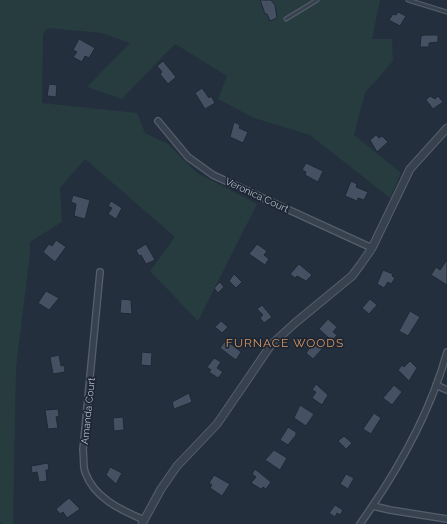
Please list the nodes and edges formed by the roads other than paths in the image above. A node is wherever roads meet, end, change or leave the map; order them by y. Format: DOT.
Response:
graph roads {
  1 [pos="317,0"];
  2 [pos="408,0"];
  3 [pos="447,12"];
  4 [pos="286,19"];
  5 [pos="158,121"];
  6 [pos="447,128"];
  7 [pos="372,248"];
  8 [pos="100,272"];
  9 [pos="446,355"];
  10 [pos="436,385"];
  11 [pos="447,390"];
  12 [pos="373,506"];
  13 [pos="447,518"];
  14 [pos="143,522"];
  15 [pos="360,524"];
  1 -- 4 [label="lane"];
  2 -- 3 [label="lane"];
  5 -- 7 [label="street, Veronica Court"];
  6 -- 7 [label="street"];
  7 -- 14 [label="street"];
  8 -- 14 [label="street, Amanda Court"];
  9 -- 10 [label="street"];
  10 -- 11 [label="street"];
  10 -- 12 [label="street"];
  12 -- 13 [label="street"];
  12 -- 15 [label="street"];
}
